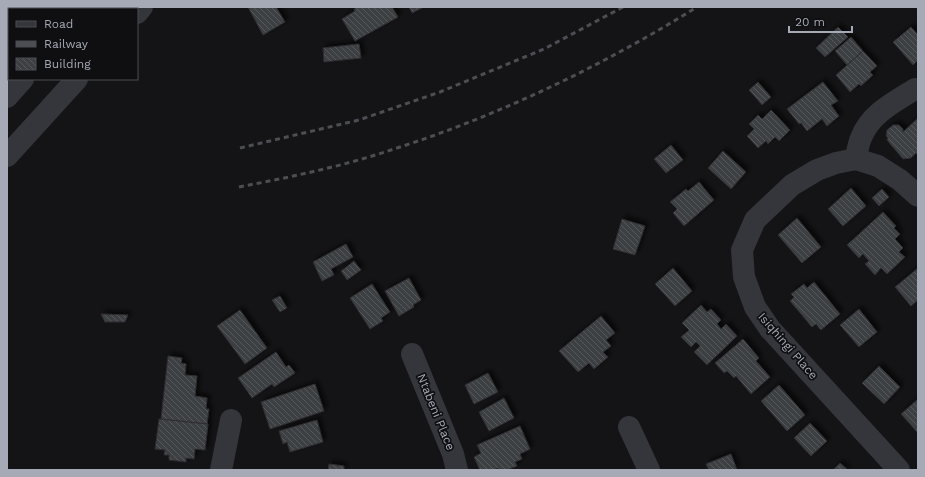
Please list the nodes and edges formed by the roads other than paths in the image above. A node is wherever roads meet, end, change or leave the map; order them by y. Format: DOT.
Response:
graph roads {
  1 [pos="22,80"];
  2 [pos="76,80"];
  3 [pos="915,89"];
  4 [pos="7,97"];
  5 [pos="7,156"];
  6 [pos="856,159"];
  7 [pos="918,196"];
  8 [pos="412,354"];
  9 [pos="231,420"];
  10 [pos="629,427"];
  11 [pos="221,470"];
  12 [pos="456,470"];
  13 [pos="649,470"];
  14 [pos="899,470"];
  1 -- 4 [label="street"];
  2 -- 5 [label="street"];
  3 -- 6 [label="street"];
  6 -- 7 [label="street, Isiqhingi Place"];
  6 -- 14 [label="street, Isiqhingi Place"];
  8 -- 12 [label="street, Ntabeni Place"];
  9 -- 11 [label="street"];
  10 -- 13 [label="street"];
}
